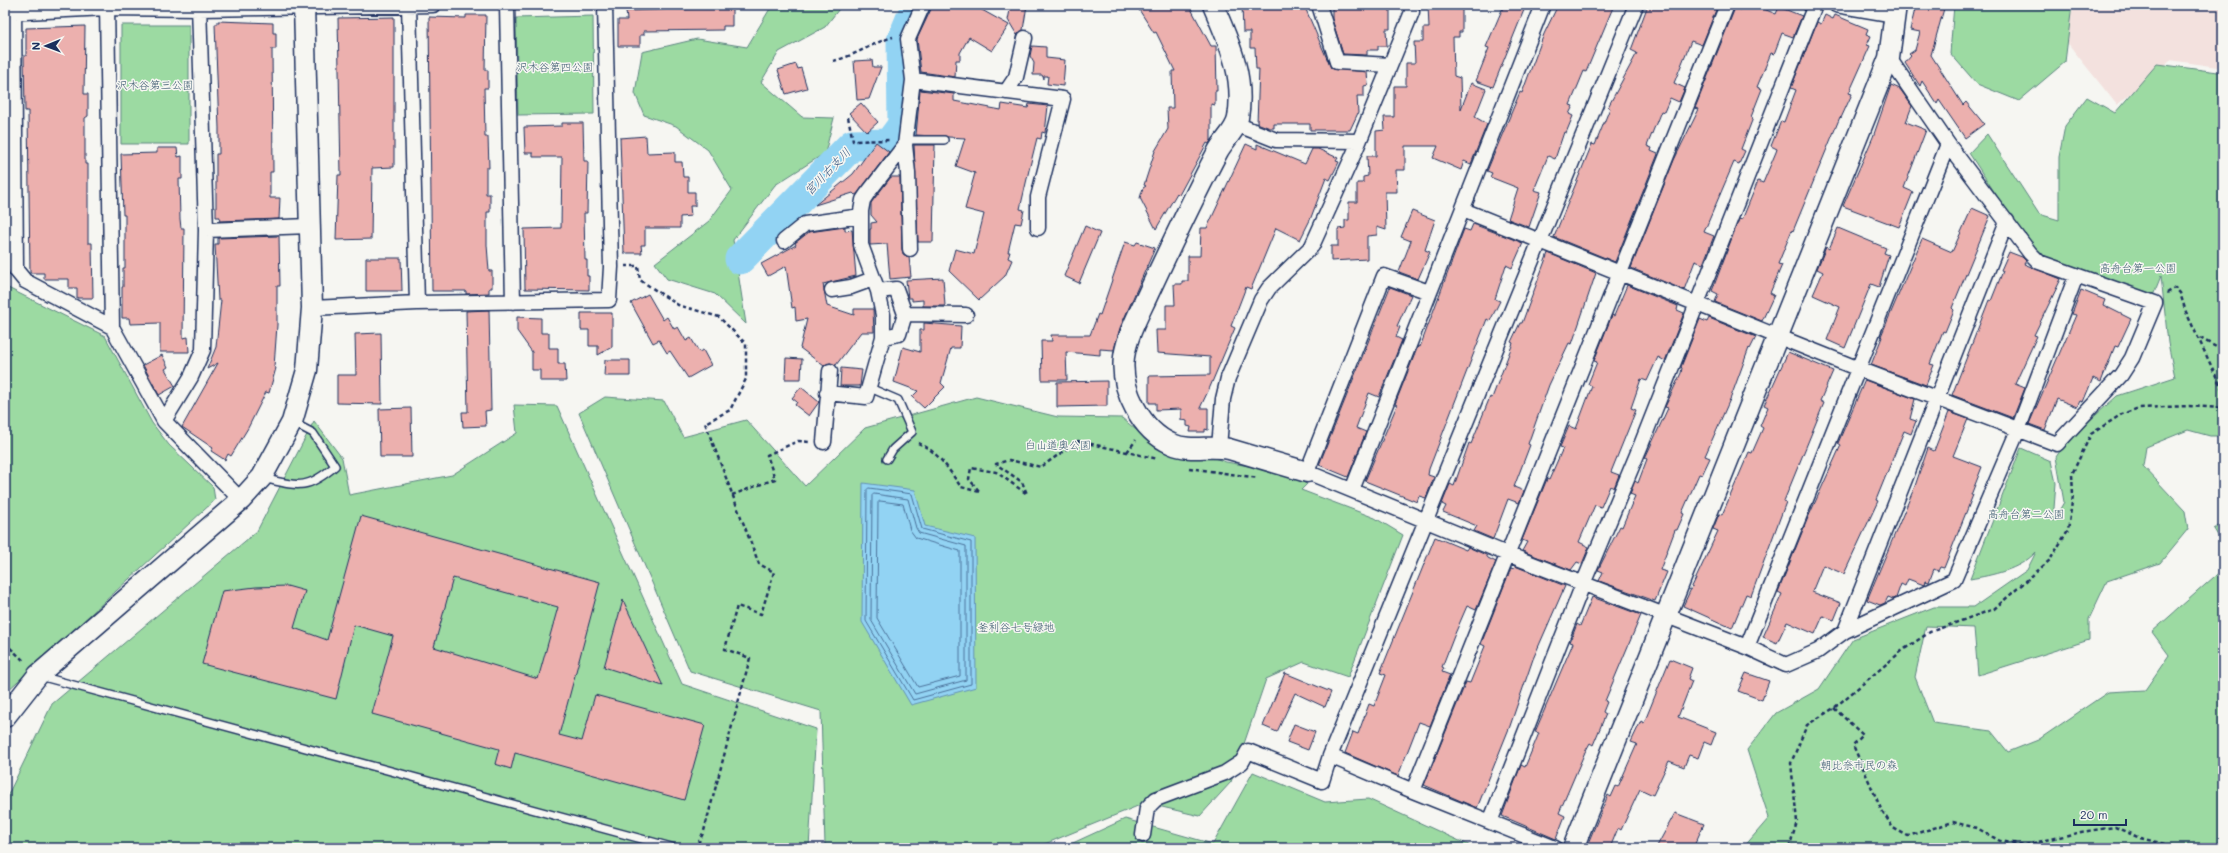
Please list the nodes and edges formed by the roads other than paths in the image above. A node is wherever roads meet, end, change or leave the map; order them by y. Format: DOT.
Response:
graph roads {
  1 [pos="409,5"];
  2 [pos="433,5"];
  3 [pos="507,5"];
  4 [pos="605,5"];
  5 [pos="923,5"];
  6 [pos="1213,5"];
  7 [pos="1319,5"];
  8 [pos="1411,5"];
  9 [pos="1543,5"];
  10 [pos="1636,5"];
  11 [pos="1727,5"];
  12 [pos="1815,5"];
  13 [pos="1836,5"];
  14 [pos="304,6"];
  15 [pos="107,7"];
  16 [pos="199,7"];
  17 [pos="11,10"];
  18 [pos="1896,10"];
  19 [pos="1024,38"];
  20 [pos="1889,58"];
  21 [pos="1390,65"];
  22 [pos="913,80"];
  23 [pos="1006,92"];
  24 [pos="1236,124"];
  25 [pos="944,140"];
  26 [pos="1359,141"];
  27 [pos="905,143"];
  28 [pos="1948,144"];
  29 [pos="1463,210"];
  30 [pos="861,216"];
  31 [pos="2007,221"];
  32 [pos="310,226"];
  33 [pos="1038,228"];
  34 [pos="206,230"];
  35 [pos="784,241"];
  36 [pos="1540,242"];
  37 [pos="910,249"];
  38 [pos="1618,273"];
  39 [pos="2076,276"];
  40 [pos="876,285"];
  41 [pos="832,290"];
  42 [pos="1429,292"];
  43 [pos="417,302"];
  44 [pos="512,302"];
  45 [pos="1695,305"];
  46 [pos="312,308"];
  47 [pos="905,314"];
  48 [pos="966,315"];
  49 [pos="112,327"];
  50 [pos="1778,336"];
  51 [pos="883,337"];
  52 [pos="1859,369"];
  53 [pos="830,372"];
  54 [pos="870,388"];
  55 [pos="827,393"];
  56 [pos="1935,399"];
  57 [pos="164,421"];
  58 [pos="292,422"];
  59 [pos="2018,430"];
  60 [pos="824,442"];
  61 [pos="1219,447"];
  62 [pos="887,459"];
  63 [pos="1307,472"];
  64 [pos="262,477"];
  65 [pos="1352,490"];
  66 [pos="241,500"];
  67 [pos="1427,521"];
  68 [pos="1507,554"];
  69 [pos="1583,584"];
  70 [pos="1666,616"];
  71 [pos="1845,631"];
  72 [pos="1747,647"];
  73 [pos="38,675"];
  74 [pos="5,717"];
  75 [pos="1330,756"];
  76 [pos="1413,792"];
  77 [pos="1490,822"];
  78 [pos="1144,835"];
  79 [pos="675,848"];
  80 [pos="1555,848"];
  81 [pos="1572,848"];
  1 -- 2 [label="street"];
  1 -- 14 [label="street"];
  1 -- 43 [label="street"];
  3 -- 44 [label="street"];
  4 -- 44 [label="street"];
  5 -- 22 [label="street"];
  6 -- 24 [label="street"];
  7 -- 21 [label="street"];
  8 -- 21 [label="street"];
  9 -- 29 [label="street"];
  10 -- 36 [label="street"];
  11 -- 38 [label="street"];
  12 -- 45 [label="street"];
  13 -- 18 [label="street"];
  14 -- 16 [label="street"];
  14 -- 32 [label="street"];
  15 -- 16 [label="street"];
  15 -- 17 [label="street"];
  15 -- 49 [label="street"];
  16 -- 34 [label="street"];
  17 -- 49 [label="street"];
  18 -- 20 [label="street"];
  19 -- 23 [label="street"];
  20 -- 28 [label="street"];
  20 -- 50 [label="street"];
  21 -- 26 [label="street"];
  22 -- 23 [label="street"];
  22 -- 27 [label="street"];
  23 -- 33 [label="street"];
  24 -- 26 [label="street"];
  24 -- 61 [label="street"];
  25 -- 27 [label="lane"];
  26 -- 61 [label="street"];
  27 -- 30 [label="street"];
  27 -- 37 [label="street"];
  28 -- 31 [label="street"];
  28 -- 52 [label="street"];
  29 -- 36 [label="street"];
  29 -- 42 [label="street"];
  30 -- 35 [label="street"];
  30 -- 40 [label="street"];
  31 -- 39 [label="street"];
  31 -- 56 [label="street"];
  32 -- 34 [label="street"];
  32 -- 46 [label="street"];
  34 -- 57 [label="street"];
  36 -- 38 [label="street"];
  36 -- 67 [label="street"];
  38 -- 45 [label="street"];
  38 -- 68 [label="street"];
  39 -- 59 [label="street"];
  39 -- 59 [label="street"];
  40 -- 41 [label="street"];
  40 -- 47 [label="street"];
  40 -- 51 [label="street"];
  42 -- 63 [label="street"];
  42 -- 65 [label="street"];
  43 -- 44 [label="street"];
  43 -- 46 [label="street"];
  45 -- 50 [label="street"];
  45 -- 69 [label="street"];
  46 -- 58 [label="street"];
  47 -- 48 [label="street"];
  47 -- 51 [label="street"];
  49 -- 57 [label="street"];
  50 -- 52 [label="street"];
  50 -- 70 [label="street"];
  51 -- 54 [label="street"];
  52 -- 56 [label="street"];
  52 -- 72 [label="street"];
  53 -- 55 [label="street"];
  54 -- 55 [label="street"];
  54 -- 62 [label="lane"];
  55 -- 60 [label="street"];
  56 -- 59 [label="street"];
  56 -- 71 [label="street"];
  57 -- 66 [label="street"];
  58 -- 64 [label="street"];
  58 -- 64 [label="lane"];
  59 -- 71 [label="street"];
  61 -- 63 [label="street"];
  63 -- 65 [label="street"];
  64 -- 66 [label="street"];
  65 -- 67 [label="street"];
  66 -- 73 [label="street"];
  67 -- 68 [label="street"];
  67 -- 75 [label="street"];
  68 -- 69 [label="street"];
  68 -- 76 [label="street"];
  69 -- 70 [label="street"];
  69 -- 77 [label="street"];
  70 -- 72 [label="street"];
  70 -- 81 [label="street"];
  71 -- 72 [label="street"];
  73 -- 74 [label="street"];
  73 -- 79 [label="lane"];
  75 -- 76 [label="street"];
  75 -- 78 [label="street"];
  76 -- 77 [label="street"];
  77 -- 80 [label="street"];
}
